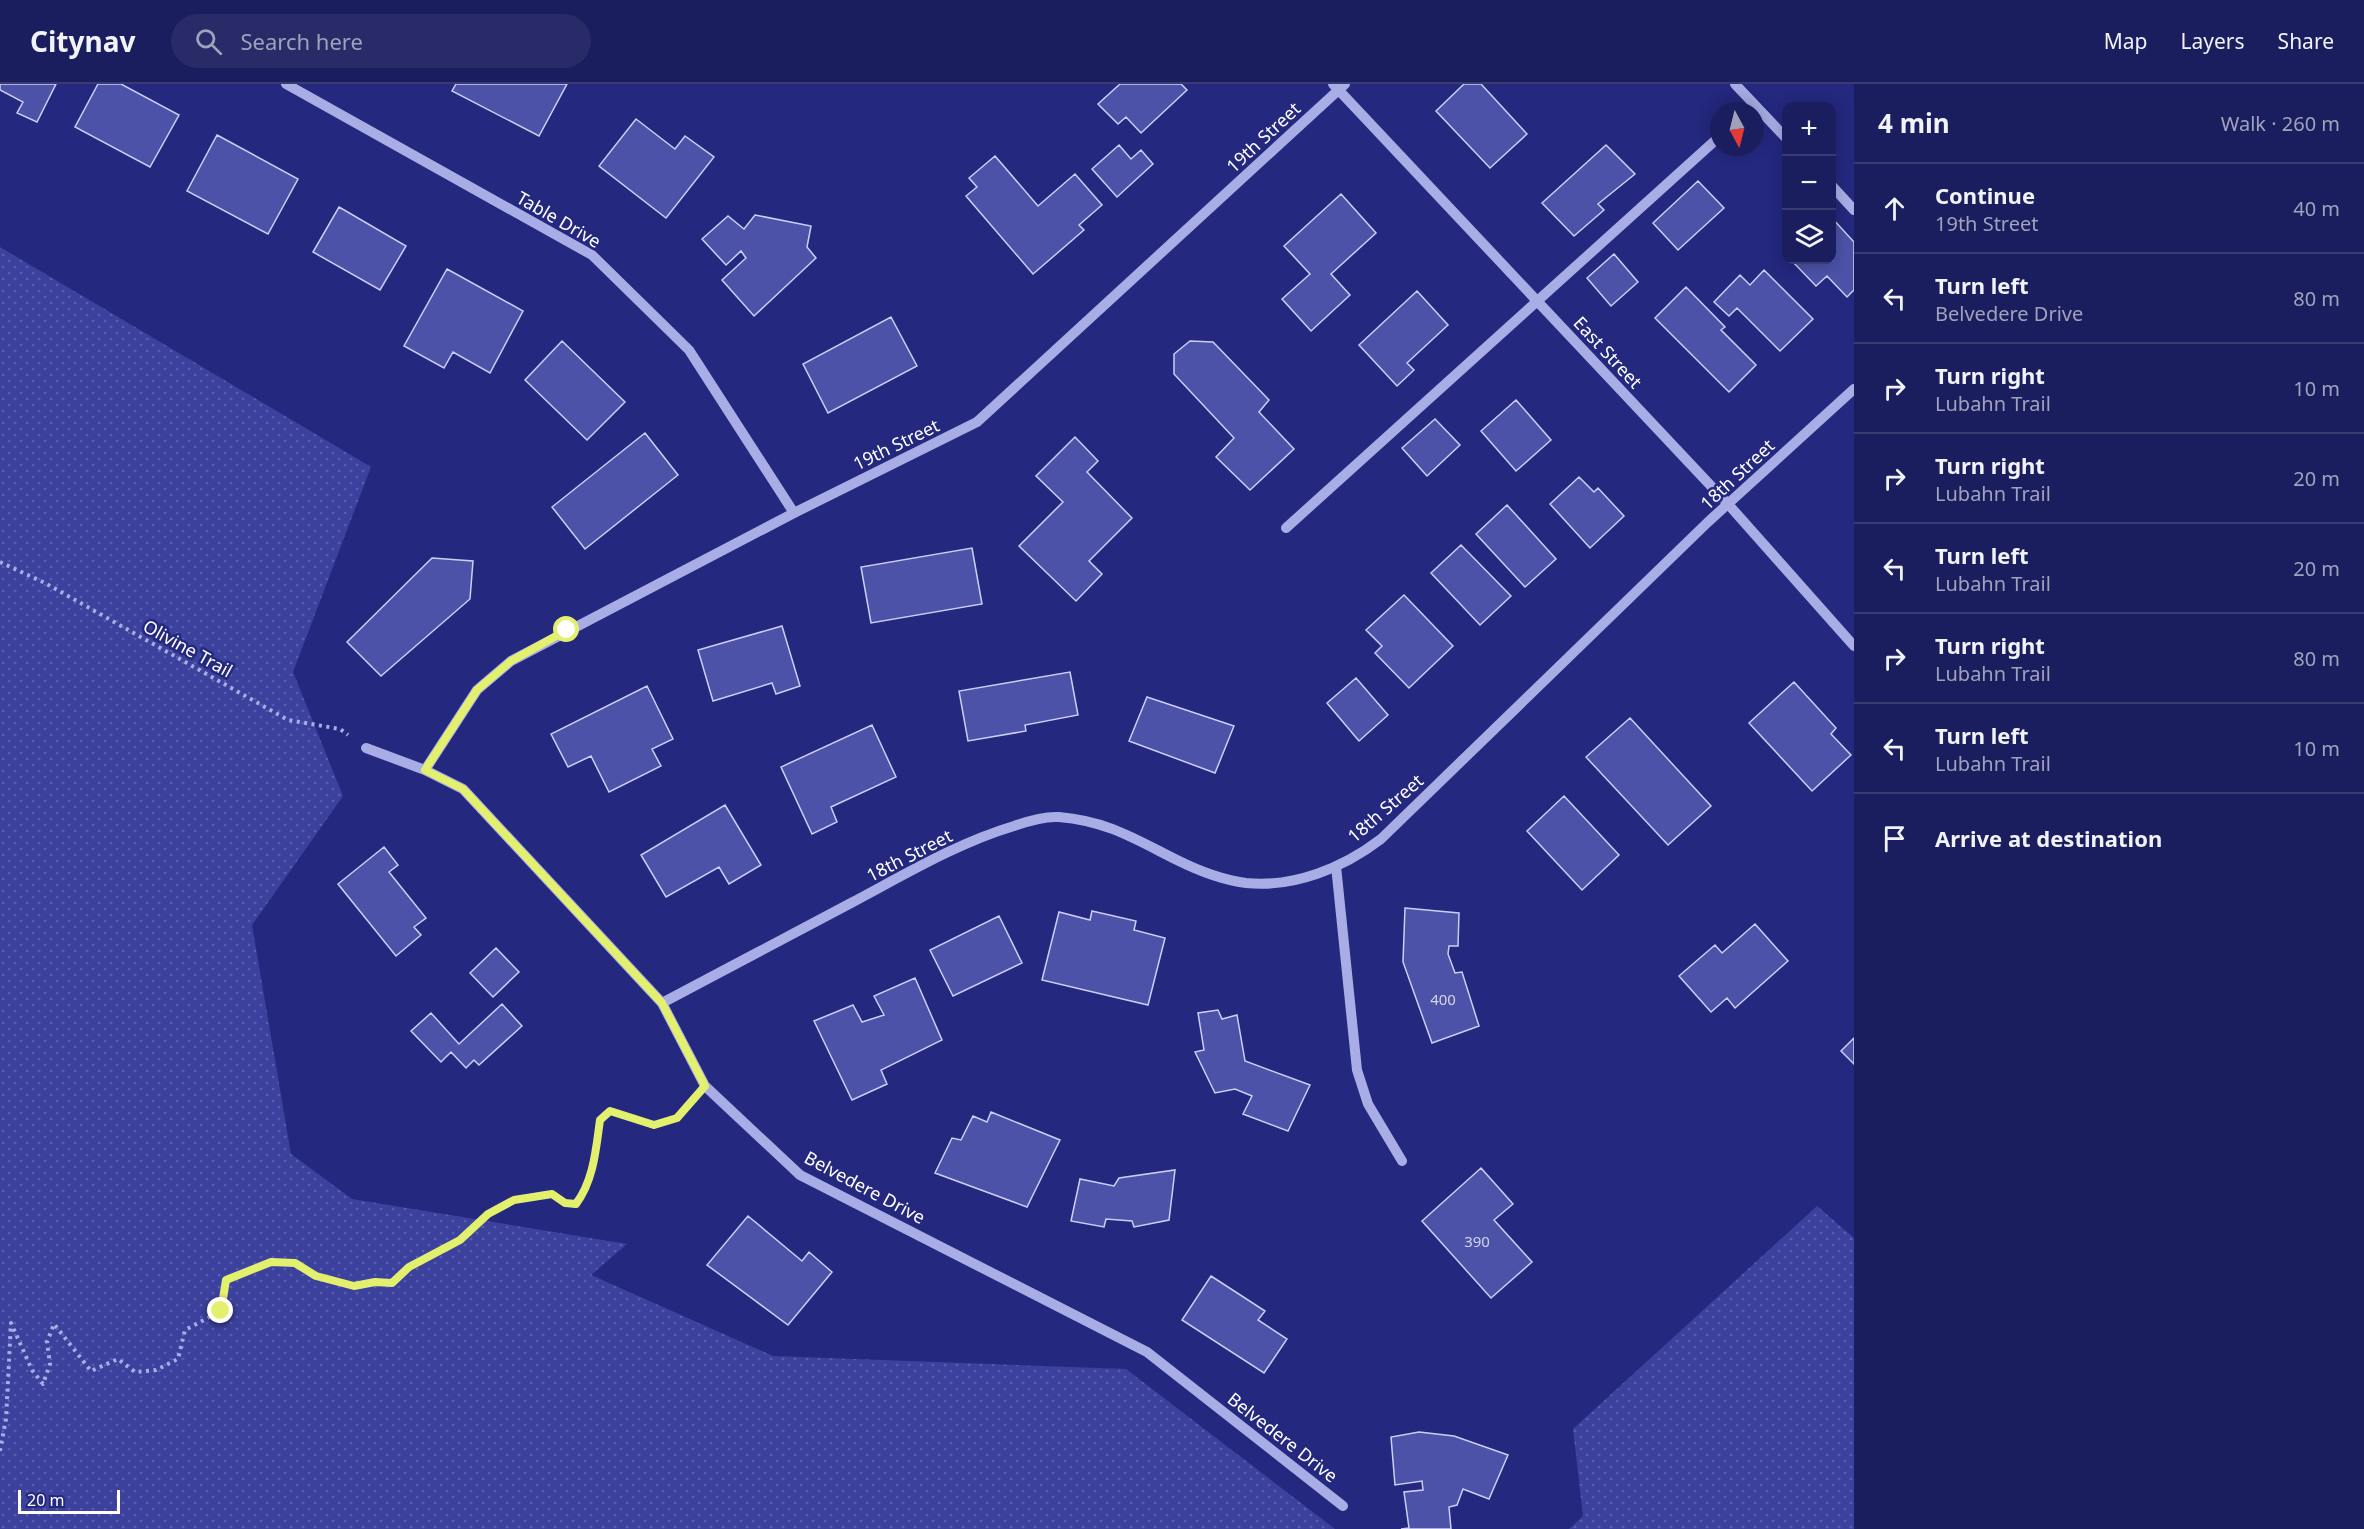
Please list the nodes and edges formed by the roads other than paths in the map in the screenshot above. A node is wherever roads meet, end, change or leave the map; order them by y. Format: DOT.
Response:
graph roads {
  1 [pos="286,84"];
  2 [pos="1736,84"];
  3 [pos="1339,86"];
  4 [pos="1748,102"];
  5 [pos="1764,119"];
  6 [pos="1782,134"];
  7 [pos="1710,146"];
  8 [pos="1836,190"];
  9 [pos="1854,210"];
  10 [pos="1537,301"];
  11 [pos="1854,389"];
  12 [pos="1728,504"];
  13 [pos="794,513"];
  14 [pos="1286,528"];
  15 [pos="1854,646"];
  16 [pos="366,748"];
  17 [pos="425,770"];
  18 [pos="1336,866"];
  19 [pos="662,1003"];
  20 [pos="1402,1161"];
  21 [pos="1343,1506"];
  1 -- 13 [label="street, Table Drive"];
  2 -- 4 [label="street"];
  3 -- 10 [label="street, East Street"];
  3 -- 13 [label="street, 19th Street"];
  5 -- 6 [label="street"];
  7 -- 10 [label="street"];
  8 -- 9 [label="street"];
  10 -- 12 [label="street, East Street"];
  10 -- 14 [label="street"];
  11 -- 12 [label="street, 18th Street"];
  12 -- 15 [label="street, East Street"];
  12 -- 18 [label="street, 18th Street"];
  13 -- 17 [label="street, 19th Street"];
  16 -- 17 [label="street, Belvedere Drive"];
  17 -- 19 [label="street, Belvedere Drive"];
  18 -- 19 [label="street, 18th Street"];
  18 -- 20 [label="street"];
  19 -- 21 [label="street, Belvedere Drive"];
}
